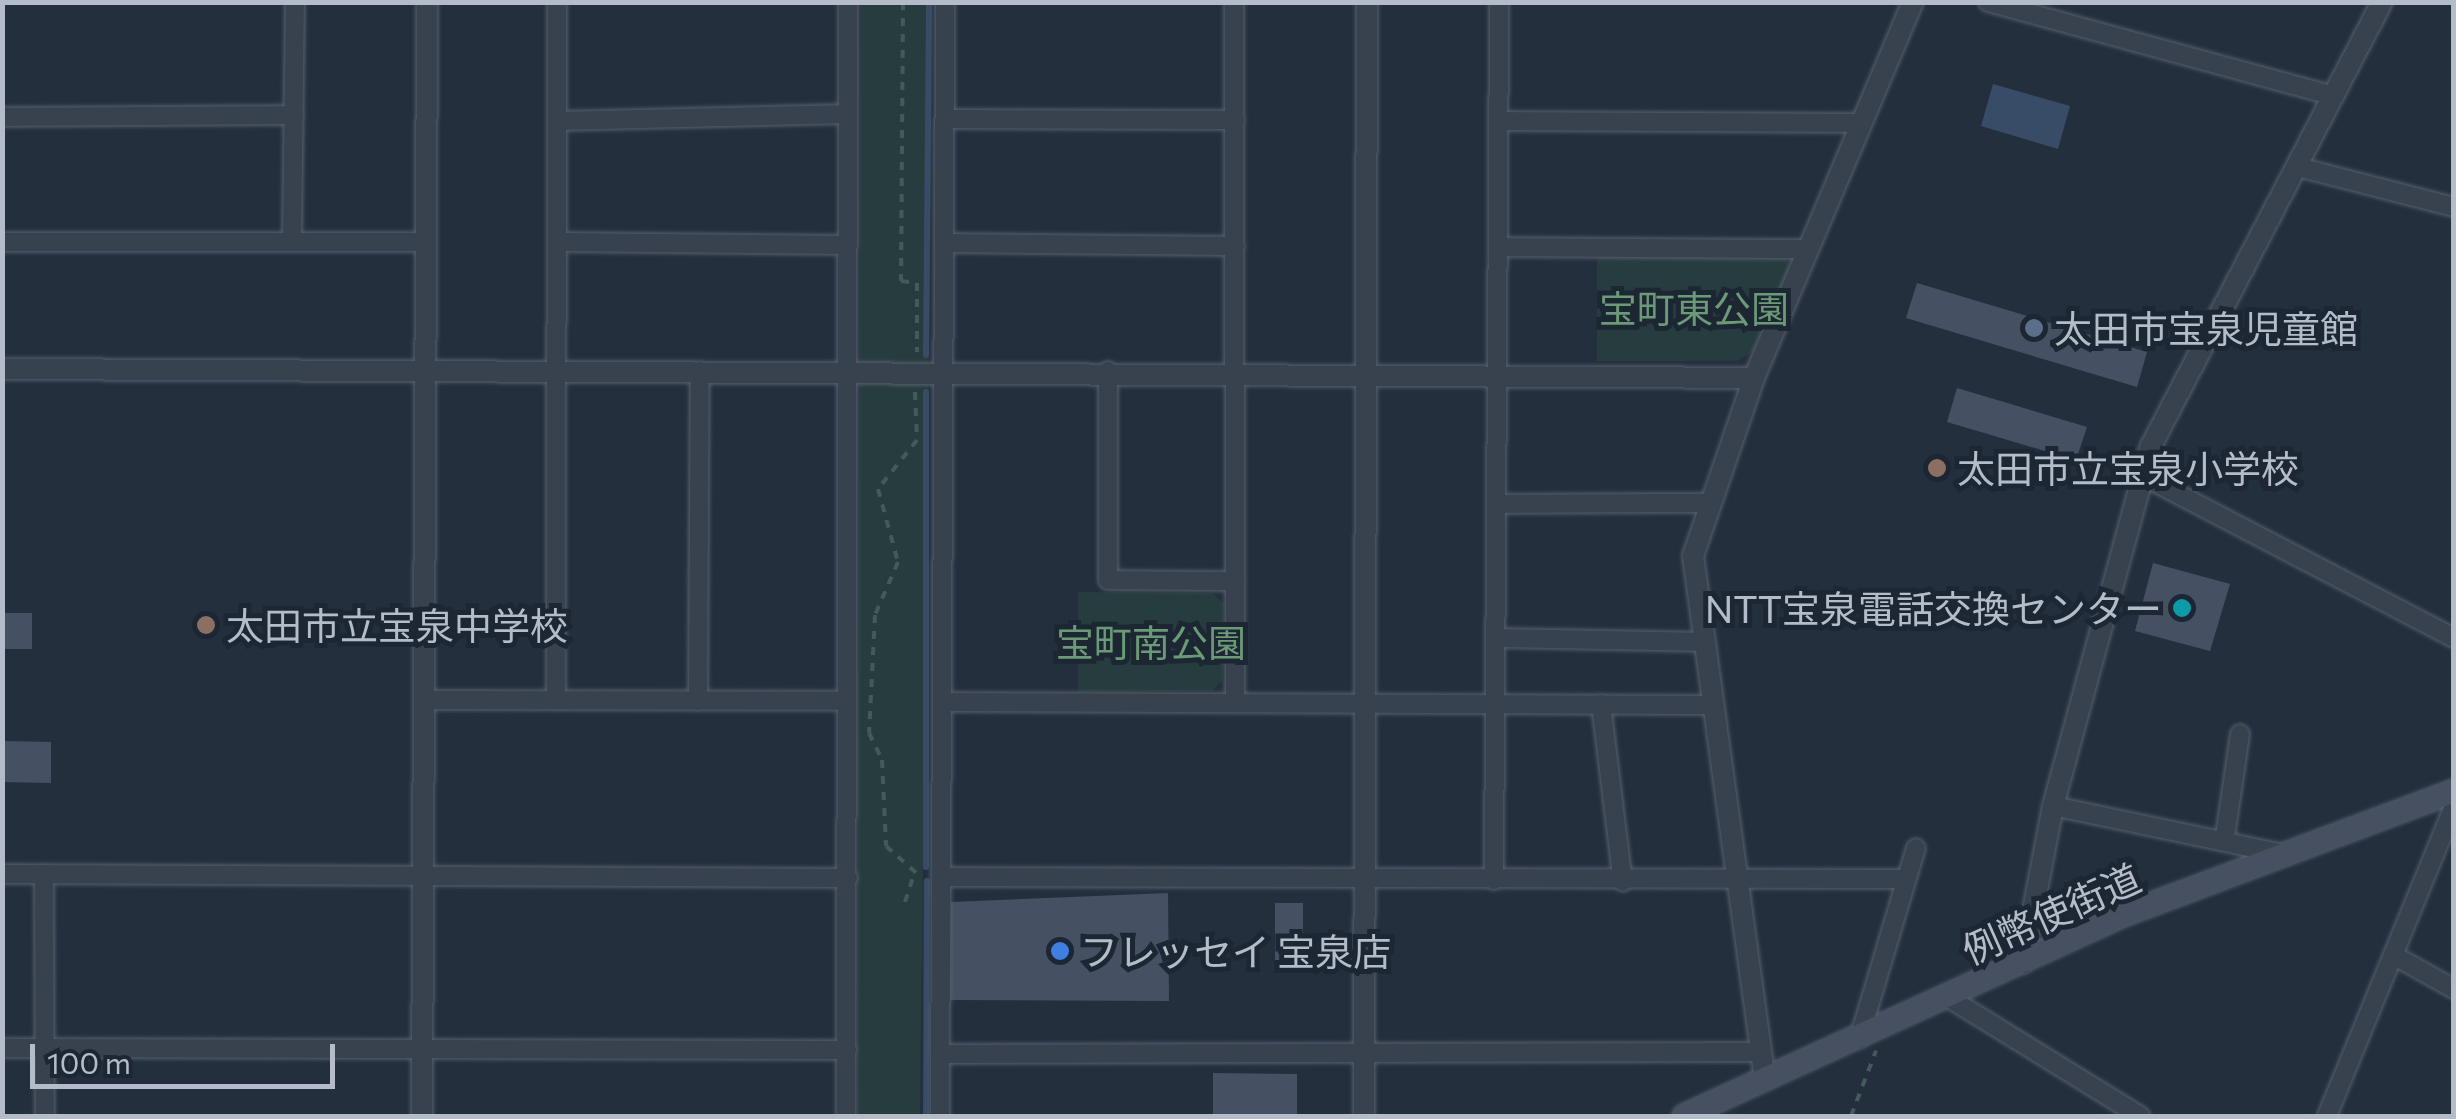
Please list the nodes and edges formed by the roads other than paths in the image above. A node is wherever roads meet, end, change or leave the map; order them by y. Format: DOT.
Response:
graph roads {
  1 [pos="295,2"];
  2 [pos="427,2"];
  3 [pos="557,2"];
  4 [pos="848,2"];
  5 [pos="945,2"];
  6 [pos="1234,2"];
  7 [pos="1367,2"];
  8 [pos="1499,2"];
  9 [pos="1913,2"];
  10 [pos="1988,2"];
  11 [pos="2382,2"];
  12 [pos="2334,96"];
  13 [pos="848,114"];
  14 [pos="294,115"];
  15 [pos="2,118"];
  16 [pos="946,119"];
  17 [pos="1235,120"];
  18 [pos="557,121"];
  19 [pos="1498,121"];
  20 [pos="1862,123"];
  21 [pos="2298,166"];
  22 [pos="2454,207"];
  23 [pos="2,242"];
  24 [pos="292,242"];
  25 [pos="426,242"];
  26 [pos="558,242"];
  27 [pos="944,244"];
  28 [pos="848,245"];
  29 [pos="1235,246"];
  30 [pos="1498,247"];
  31 [pos="1809,248"];
  32 [pos="2,369"];
  33 [pos="426,371"];
  34 [pos="556,371"];
  35 [pos="700,371"];
  36 [pos="1108,371"];
  37 [pos="1236,371"];
  38 [pos="1368,372"];
  39 [pos="846,373"];
  40 [pos="944,374"];
  41 [pos="1498,374"];
  42 [pos="1754,378"];
  43 [pos="2140,475"];
  44 [pos="1705,502"];
  45 [pos="1497,504"];
  46 [pos="1235,581"];
  47 [pos="1497,638"];
  48 [pos="2454,638"];
  49 [pos="1700,642"];
  50 [pos="424,700"];
  51 [pos="556,700"];
  52 [pos="698,701"];
  53 [pos="847,701"];
  54 [pos="942,702"];
  55 [pos="1235,703"];
  56 [pos="1366,704"];
  57 [pos="1496,704"];
  58 [pos="1601,704"];
  59 [pos="1710,704"];
  60 [pos="2240,734"];
  61 [pos="2454,791"];
  62 [pos="2053,806"];
  63 [pos="2454,806"];
  64 [pos="2225,838"];
  65 [pos="1916,848"];
  66 [pos="2283,854"];
  67 [pos="2,874"];
  68 [pos="44,874"];
  69 [pos="423,874"];
  70 [pos="848,878"];
  71 [pos="941,878"];
  72 [pos="1364,880"];
  73 [pos="1494,880"];
  74 [pos="1906,880"];
  75 [pos="1623,882"];
  76 [pos="1734,882"];
  77 [pos="2393,955"];
  78 [pos="2023,962"];
  79 [pos="2454,990"];
  80 [pos="1948,998"];
  81 [pos="1859,1039"];
  82 [pos="2,1048"];
  83 [pos="44,1050"];
  84 [pos="847,1050"];
  85 [pos="422,1051"];
  86 [pos="1760,1052"];
  87 [pos="940,1054"];
  88 [pos="1364,1055"];
  89 [pos="1765,1080"];
  90 [pos="44,1116"];
  91 [pos="422,1116"];
  92 [pos="846,1116"];
  93 [pos="940,1116"];
  94 [pos="1364,1116"];
  95 [pos="1684,1116"];
  96 [pos="2140,1116"];
  97 [pos="2327,1116"];
  1 -- 14 [label="street"];
  2 -- 25 [label="street"];
  3 -- 18 [label="street"];
  4 -- 13 [label="street"];
  5 -- 16 [label="street"];
  6 -- 17 [label="street"];
  7 -- 38 [label="street"];
  8 -- 19 [label="street"];
  9 -- 20 [label="street"];
  10 -- 12 [label="street"];
  11 -- 12 [label="street"];
  12 -- 21 [label="street"];
  13 -- 18 [label="street"];
  13 -- 28 [label="street"];
  14 -- 15 [label="street"];
  14 -- 24 [label="street"];
  16 -- 17 [label="street"];
  16 -- 27 [label="street"];
  17 -- 29 [label="street"];
  18 -- 26 [label="street"];
  19 -- 20 [label="street"];
  19 -- 30 [label="street"];
  20 -- 31 [label="street"];
  21 -- 22 [label="street"];
  21 -- 43 [label="street"];
  23 -- 24 [label="street"];
  24 -- 25 [label="street"];
  25 -- 33 [label="street"];
  26 -- 28 [label="street"];
  26 -- 34 [label="street"];
  27 -- 29 [label="street"];
  27 -- 40 [label="street"];
  28 -- 39 [label="street"];
  29 -- 37 [label="street"];
  30 -- 31 [label="street"];
  30 -- 41 [label="street"];
  31 -- 42 [label="street"];
  32 -- 33 [label="street"];
  33 -- 34 [label="street"];
  33 -- 50 [label="street"];
  34 -- 35 [label="street"];
  34 -- 51 [label="street"];
  35 -- 39 [label="street"];
  35 -- 52 [label="street"];
  36 -- 37 [label="street"];
  36 -- 40 [label="street"];
  36 -- 46 [label="street"];
  37 -- 38 [label="street"];
  37 -- 46 [label="street"];
  38 -- 41 [label="street"];
  38 -- 56 [label="street"];
  39 -- 40 [label="street"];
  39 -- 53 [label="street"];
  40 -- 54 [label="street"];
  41 -- 42 [label="street"];
  41 -- 45 [label="street"];
  42 -- 44 [label="street"];
  43 -- 48 [label="street"];
  43 -- 62 [label="street"];
  44 -- 45 [label="street"];
  44 -- 49 [label="street"];
  45 -- 47 [label="street"];
  46 -- 55 [label="street"];
  47 -- 49 [label="street"];
  47 -- 57 [label="street"];
  49 -- 59 [label="street"];
  50 -- 51 [label="street"];
  50 -- 69 [label="street"];
  51 -- 52 [label="street"];
  52 -- 53 [label="street"];
  53 -- 70 [label="street"];
  54 -- 55 [label="street"];
  54 -- 71 [label="street"];
  55 -- 56 [label="street"];
  56 -- 57 [label="street"];
  56 -- 72 [label="street"];
  57 -- 58 [label="street"];
  57 -- 73 [label="street"];
  58 -- 59 [label="street"];
  58 -- 75 [label="street"];
  59 -- 76 [label="street"];
  60 -- 64 [label="street"];
  61 -- 66 [label="main road, 例幣使街道"];
  62 -- 64 [label="street"];
  62 -- 78 [label="street"];
  63 -- 77 [label="street"];
  64 -- 66 [label="street"];
  65 -- 74 [label="street"];
  66 -- 78 [label="main road, 例幣使街道"];
  67 -- 68 [label="street"];
  68 -- 69 [label="street"];
  68 -- 83 [label="street"];
  69 -- 70 [label="street"];
  69 -- 85 [label="street"];
  70 -- 84 [label="street"];
  71 -- 72 [label="street"];
  71 -- 87 [label="street"];
  72 -- 73 [label="street"];
  72 -- 88 [label="street"];
  73 -- 75 [label="street"];
  74 -- 76 [label="street"];
  74 -- 81 [label="street"];
  75 -- 76 [label="street"];
  76 -- 86 [label="street"];
  77 -- 79 [label="street"];
  77 -- 97 [label="street"];
  78 -- 80 [label="main road, 例幣使街道"];
  80 -- 81 [label="main road, 例幣使街道"];
  80 -- 96 [label="street"];
  81 -- 89 [label="main road, 例幣使街道"];
  82 -- 83 [label="street"];
  83 -- 85 [label="street"];
  83 -- 90 [label="street"];
  84 -- 85 [label="street"];
  84 -- 92 [label="street"];
  85 -- 91 [label="street"];
  86 -- 88 [label="street"];
  86 -- 89 [label="street"];
  87 -- 88 [label="street"];
  87 -- 93 [label="street"];
  88 -- 94 [label="street"];
  89 -- 95 [label="main road, 例幣使街道"];
}
